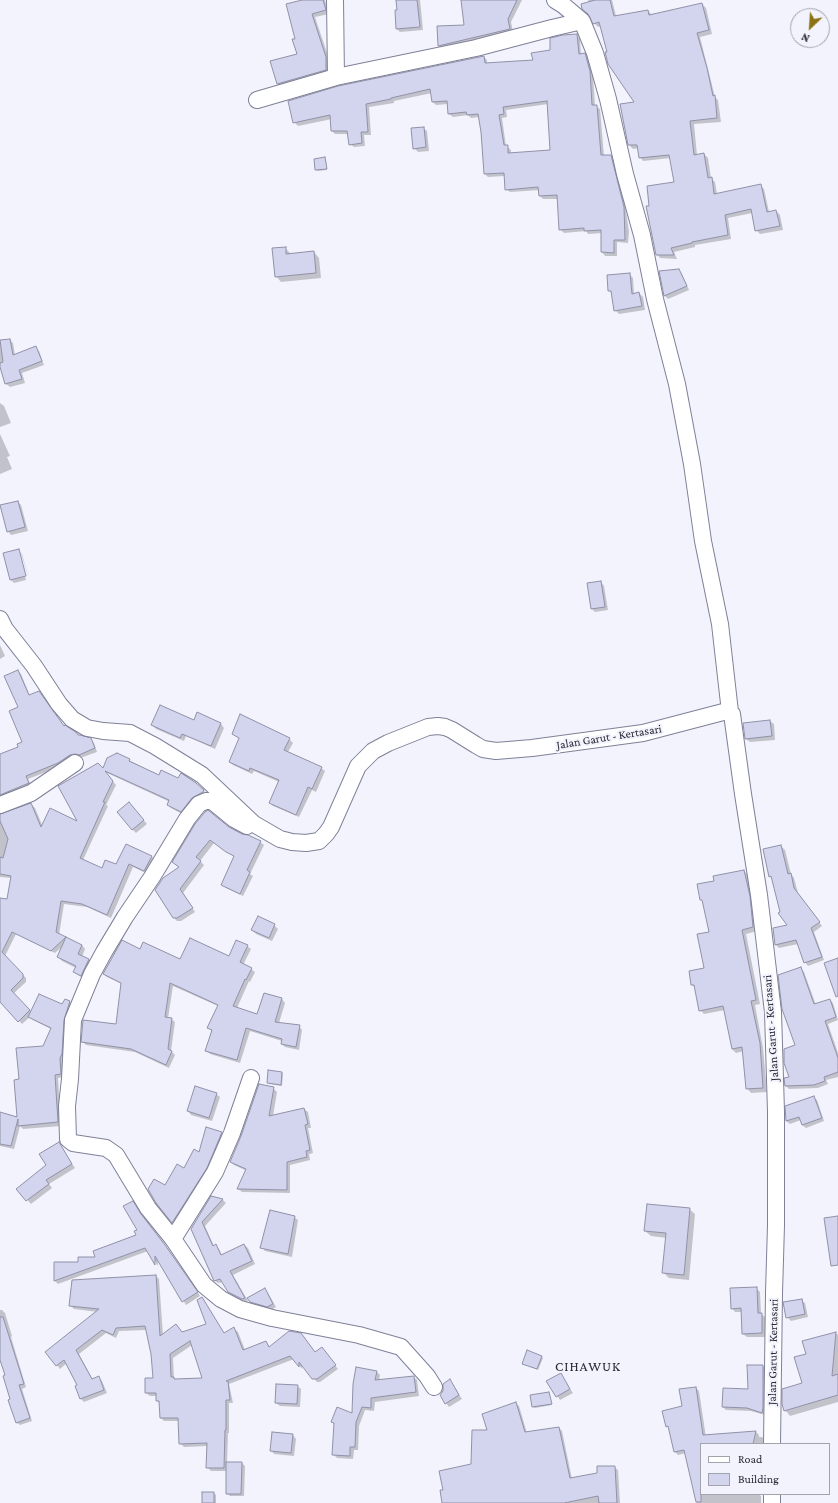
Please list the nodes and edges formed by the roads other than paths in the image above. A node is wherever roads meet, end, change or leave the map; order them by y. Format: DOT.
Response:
graph roads {
  1 [pos="335,0"];
  2 [pos="555,0"];
  3 [pos="582,21"];
  4 [pos="336,77"];
  5 [pos="257,100"];
  6 [pos="0,618"];
  7 [pos="730,712"];
  8 [pos="75,763"];
  9 [pos="0,805"];
  10 [pos="280,839"];
  11 [pos="251,1078"];
  12 [pos="173,1239"];
  13 [pos="434,1387"];
  14 [pos="772,1443"];
  1 -- 4 [label="street"];
  2 -- 3 [label="street"];
  3 -- 4 [label="street"];
  3 -- 7 [label="street"];
  4 -- 5 [label="street"];
  6 -- 10 [label="street, Jalan Garut - Kertasari"];
  7 -- 10 [label="street, Jalan Garut - Kertasari"];
  7 -- 14 [label="street, Jalan Garut - Kertasari"];
  8 -- 9 [label="street"];
  10 -- 12 [label="street"];
  11 -- 12 [label="street"];
  12 -- 13 [label="street"];
}
